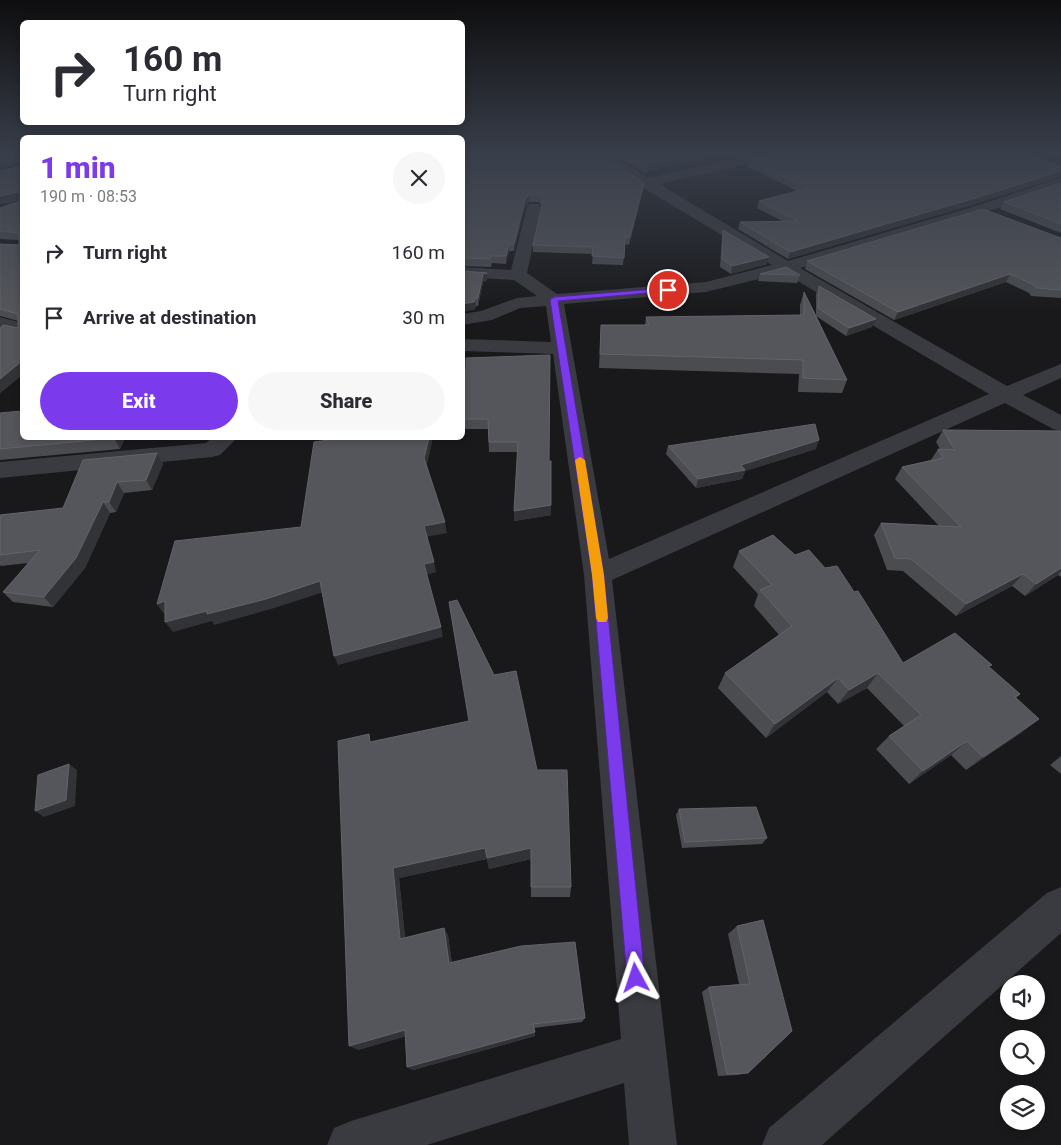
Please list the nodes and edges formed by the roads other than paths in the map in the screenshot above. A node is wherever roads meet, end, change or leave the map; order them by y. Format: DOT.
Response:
graph roads {
  1 [pos="683,205"];
  2 [pos="992,205"];
  3 [pos="534,207"];
  4 [pos="981,209"];
  5 [pos="998,216"];
  6 [pos="786,267"];
  7 [pos="465,272"];
  8 [pos="518,276"];
  9 [pos="554,300"];
  10 [pos="465,319"];
  11 [pos="0,323"];
  12 [pos="20,328"];
  13 [pos="465,344"];
  14 [pos="562,348"];
  15 [pos="1061,370"];
  16 [pos="1005,394"];
  17 [pos="1061,424"];
  18 [pos="224,440"];
  19 [pos="0,470"];
  20 [pos="598,575"];
  21 [pos="1061,907"];
  22 [pos="643,1055"];
  23 [pos="351,1145"];
  24 [pos="653,1145"];
  25 [pos="786,1145"];
  1 -- 6 [label="street"];
  2 -- 4 [label="street"];
  3 -- 8 [label="street"];
  4 -- 5 [label="street"];
  4 -- 6 [label="street"];
  6 -- 9 [label="street"];
  6 -- 16 [label="street"];
  7 -- 8 [label="street"];
  8 -- 9 [label="street"];
  9 -- 10 [label="street"];
  9 -- 14 [label="street"];
  11 -- 12 [label="street"];
  13 -- 14 [label="street"];
  14 -- 20 [label="street"];
  15 -- 16 [label="street"];
  16 -- 17 [label="street"];
  16 -- 20 [label="street"];
  18 -- 19 [label="street"];
  20 -- 22 [label="street"];
  21 -- 25 [label="street"];
  22 -- 23 [label="street"];
  22 -- 24 [label="street"];
}
